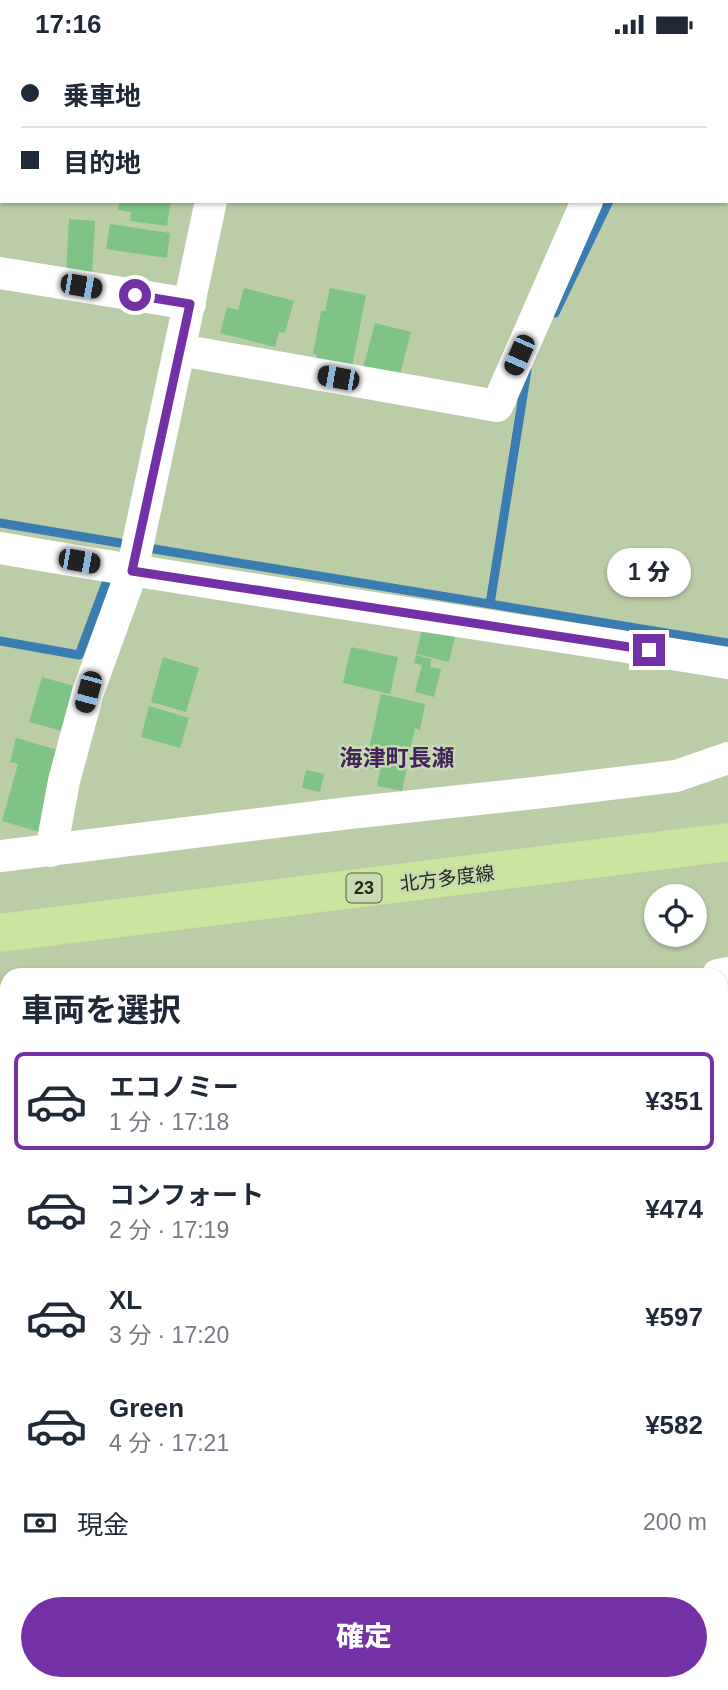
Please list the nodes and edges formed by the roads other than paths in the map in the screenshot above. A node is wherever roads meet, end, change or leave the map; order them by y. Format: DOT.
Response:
graph roads {
  1 [pos="211,203"];
  2 [pos="586,203"];
  3 [pos="0,273"];
  4 [pos="190,304"];
  5 [pos="180,350"];
  6 [pos="0,548"];
  7 [pos="132,571"];
  8 [pos="728,663"];
  9 [pos="728,758"];
  10 [pos="728,842"];
  11 [pos="51,851"];
  12 [pos="0,856"];
  13 [pos="0,933"];
  1 -- 4 [label="street"];
  2 -- 5 [label="street"];
  3 -- 4 [label="street"];
  4 -- 5 [label="street"];
  5 -- 7 [label="street"];
  6 -- 7 [label="street"];
  7 -- 8 [label="street"];
  7 -- 11 [label="street"];
  9 -- 11 [label="street"];
  10 -- 13 [label="main road, 北方多度線 / 23"];
  11 -- 12 [label="street"];
}
